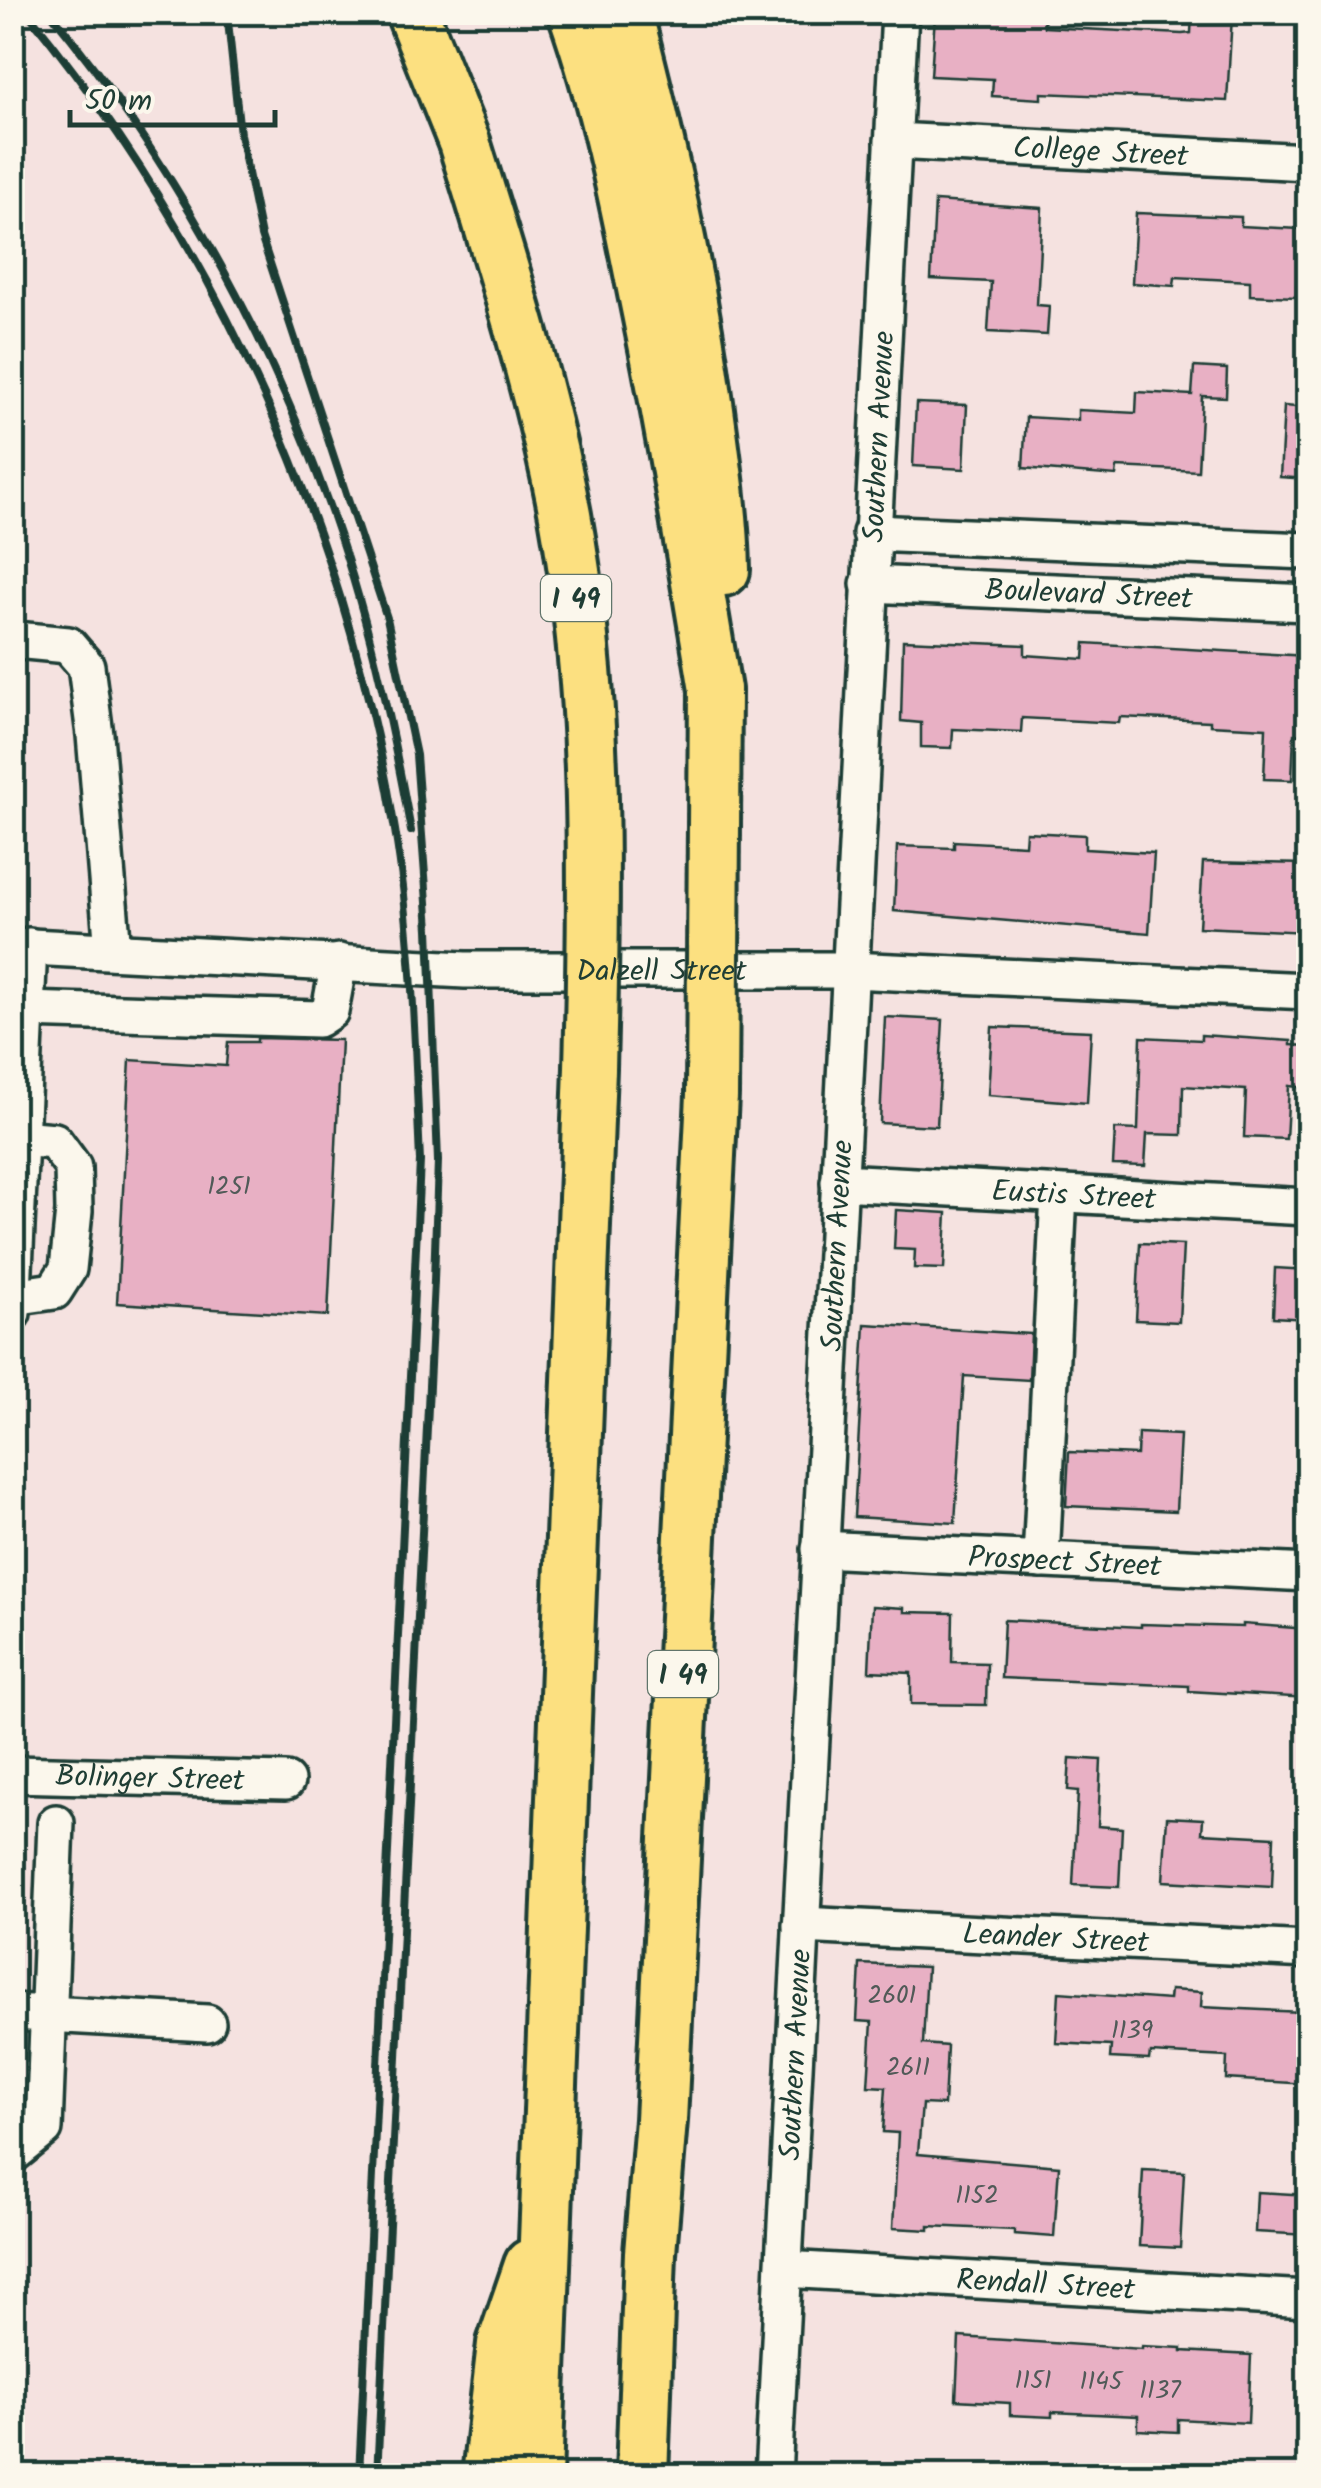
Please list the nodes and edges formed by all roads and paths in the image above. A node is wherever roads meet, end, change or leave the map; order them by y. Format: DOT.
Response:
graph roads {
  1 [pos="412,12"];
  2 [pos="440,12"];
  3 [pos="574,12"];
  4 [pos="626,12"];
  5 [pos="900,12"];
  6 [pos="893,141"];
  7 [pos="464,142"];
  8 [pos="1308,162"];
  9 [pos="871,533"];
  10 [pos="1308,550"];
  11 [pos="869,584"];
  12 [pos="1308,603"];
  13 [pos="12,643"];
  14 [pos="715,690"];
  15 [pos="21,946"];
  16 [pos="113,951"];
  17 [pos="339,962"];
  18 [pos="850,970"];
  19 [pos="1308,991"];
  20 [pos="26,1010"];
  21 [pos="20,1138"];
  22 [pos="839,1182"];
  23 [pos="1059,1194"];
  24 [pos="1308,1207"];
  25 [pos="13,1296"];
  26 [pos="12,1314"];
  27 [pos="820,1549"];
  28 [pos="1041,1560"];
  29 [pos="1308,1574"];
  30 [pos="12,1774"];
  31 [pos="286,1781"];
  32 [pos="56,1823"];
  33 [pos="802,1926"];
  34 [pos="1308,1950"];
  35 [pos="12,2012"];
  36 [pos="49,2015"];
  37 [pos="207,2023"];
  38 [pos="12,2155"];
  39 [pos="548,2213"];
  40 [pos="650,2252"];
  41 [pos="784,2269"];
  42 [pos="1308,2299"];
  43 [pos="488,2476"];
  44 [pos="536,2476"];
  45 [pos="642,2476"];
  46 [pos="670,2476"];
  47 [pos="774,2476"];
  1 -- 7 [label="highway"];
  2 -- 7 [label="highway"];
  3 -- 14 [label="highway"];
  4 -- 14 [label="highway"];
  5 -- 6 [label="street, Southern Avenue"];
  6 -- 8 [label="street, College Street"];
  6 -- 9 [label="street, Southern Avenue"];
  7 -- 39 [label="highway, I 49, bridge"];
  9 -- 10 [label="street, Boulevard Street"];
  9 -- 11 [label="street, Southern Avenue"];
  11 -- 12 [label="street, Boulevard Street"];
  11 -- 18 [label="street, Southern Avenue"];
  13 -- 16 [label="street"];
  14 -- 40 [label="highway, I 49, bridge"];
  15 -- 16 [label="street, Dalzell Street"];
  15 -- 20 [label="street"];
  16 -- 17 [label="street, Dalzell Street"];
  17 -- 18 [label="street, Dalzell Street"];
  17 -- 20 [label="street"];
  18 -- 19 [label="street, Dalzell Street"];
  18 -- 22 [label="street, Southern Avenue"];
  20 -- 21 [label="street"];
  21 -- 25 [label="street"];
  21 -- 25 [label="street"];
  22 -- 23 [label="street, Eustis Street"];
  22 -- 27 [label="street, Southern Avenue"];
  23 -- 24 [label="street, Eustis Street"];
  23 -- 28 [label="street"];
  25 -- 26 [label="street"];
  27 -- 28 [label="street, Prospect Street"];
  27 -- 33 [label="street, Southern Avenue"];
  28 -- 29 [label="street, Prospect Street"];
  30 -- 31 [label="street, Bolinger Street"];
  32 -- 36 [label="street"];
  33 -- 34 [label="street, Leander Street"];
  33 -- 41 [label="street, Southern Avenue"];
  35 -- 36 [label="street"];
  36 -- 37 [label="street"];
  36 -- 38 [label="street"];
  39 -- 43 [label="highway"];
  39 -- 44 [label="highway, I 49"];
  40 -- 45 [label="highway, I 49"];
  40 -- 46 [label="highway"];
  41 -- 42 [label="street, Rendall Street"];
  41 -- 47 [label="street, Southern Avenue"];
}
